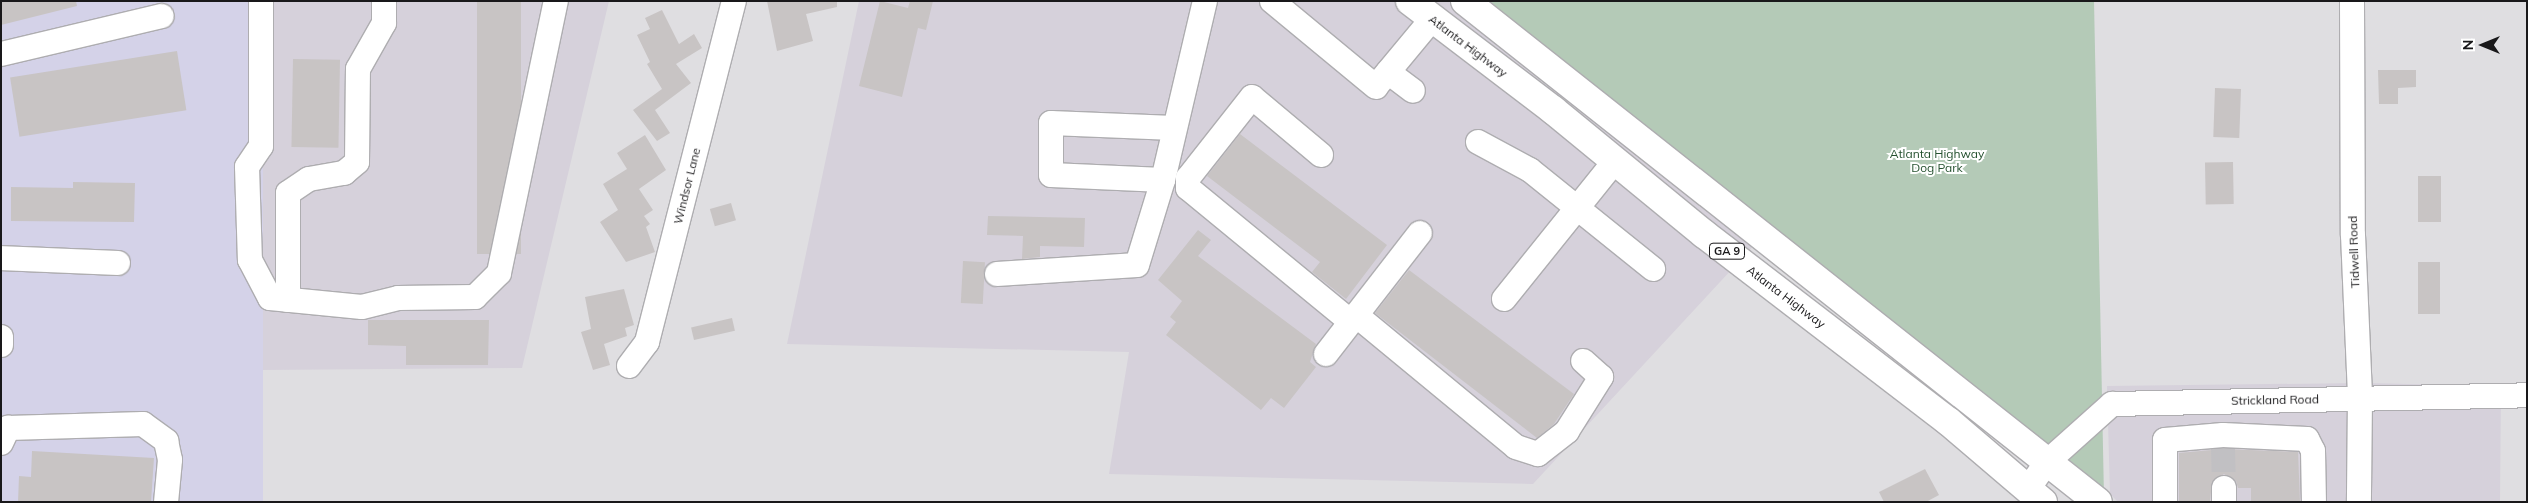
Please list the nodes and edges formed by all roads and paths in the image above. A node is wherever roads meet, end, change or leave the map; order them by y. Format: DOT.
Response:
graph roads {
  1 [pos="261,1"];
  2 [pos="384,1"];
  3 [pos="556,1"];
  4 [pos="734,1"];
  5 [pos="1205,1"];
  6 [pos="1272,1"];
  7 [pos="1410,1"];
  8 [pos="1465,1"];
  9 [pos="2352,1"];
  10 [pos="162,16"];
  11 [pos="1432,19"];
  12 [pos="1,54"];
  13 [pos="1381,81"];
  14 [pos="1413,92"];
  15 [pos="1174,128"];
  16 [pos="1478,142"];
  17 [pos="1321,155"];
  18 [pos="1615,161"];
  19 [pos="1163,180"];
  20 [pos="1577,206"];
  21 [pos="1420,233"];
  22 [pos="1,258"];
  23 [pos="118,263"];
  24 [pos="1653,269"];
  25 [pos="997,274"];
  26 [pos="1504,299"];
  27 [pos="288,300"];
  28 [pos="1353,319"];
  29 [pos="1,337"];
  30 [pos="1,345"];
  31 [pos="1326,354"];
  32 [pos="1583,361"];
  33 [pos="629,366"];
  34 [pos="2527,395"];
  35 [pos="2360,398"];
  36 [pos="2222,401"];
  37 [pos="2223,442"];
  38 [pos="1,443"];
  39 [pos="2046,463"];
  40 [pos="2036,495"];
  41 [pos="166,502"];
  42 [pos="2098,502"];
  43 [pos="2165,502"];
  44 [pos="2314,502"];
  45 [pos="2360,502"];
  1 -- 27 [label="street"];
  2 -- 27 [label="street"];
  3 -- 27 [label="street"];
  4 -- 33 [label="street, Windsor Lane"];
  5 -- 15 [label="street"];
  6 -- 13 [label="street"];
  7 -- 11 [label="main road, Atlanta Highway / GA 9"];
  8 -- 39 [label="main road, GA 9"];
  9 -- 35 [label="street, Tidwell Road"];
  10 -- 12 [label="street"];
  11 -- 13 [label="street"];
  11 -- 18 [label="main road, Atlanta Highway / GA 9"];
  13 -- 14 [label="street"];
  15 -- 19 [label="street"];
  15 -- 19 [label="street"];
  16 -- 20 [label="street"];
  17 -- 28 [label="street"];
  18 -- 20 [label="street"];
  18 -- 40 [label="main road, Atlanta Highway / GA 9"];
  19 -- 25 [label="street"];
  20 -- 24 [label="street"];
  20 -- 26 [label="street"];
  21 -- 28 [label="street"];
  22 -- 23 [label="street"];
  28 -- 31 [label="street"];
  28 -- 32 [label="street"];
  29 -- 30 [label="street"];
  34 -- 35 [label="street, Strickland Road"];
  35 -- 36 [label="street, Strickland Road"];
  35 -- 45 [label="street, Tidwell Road"];
  36 -- 37 [label="street"];
  36 -- 39 [label="street, Strickland Road"];
  37 -- 43 [label="street"];
  37 -- 44 [label="street"];
  38 -- 41 [label="street"];
  39 -- 40 [label="street, Strickland Road"];
  39 -- 42 [label="main road, GA 9"];
}
